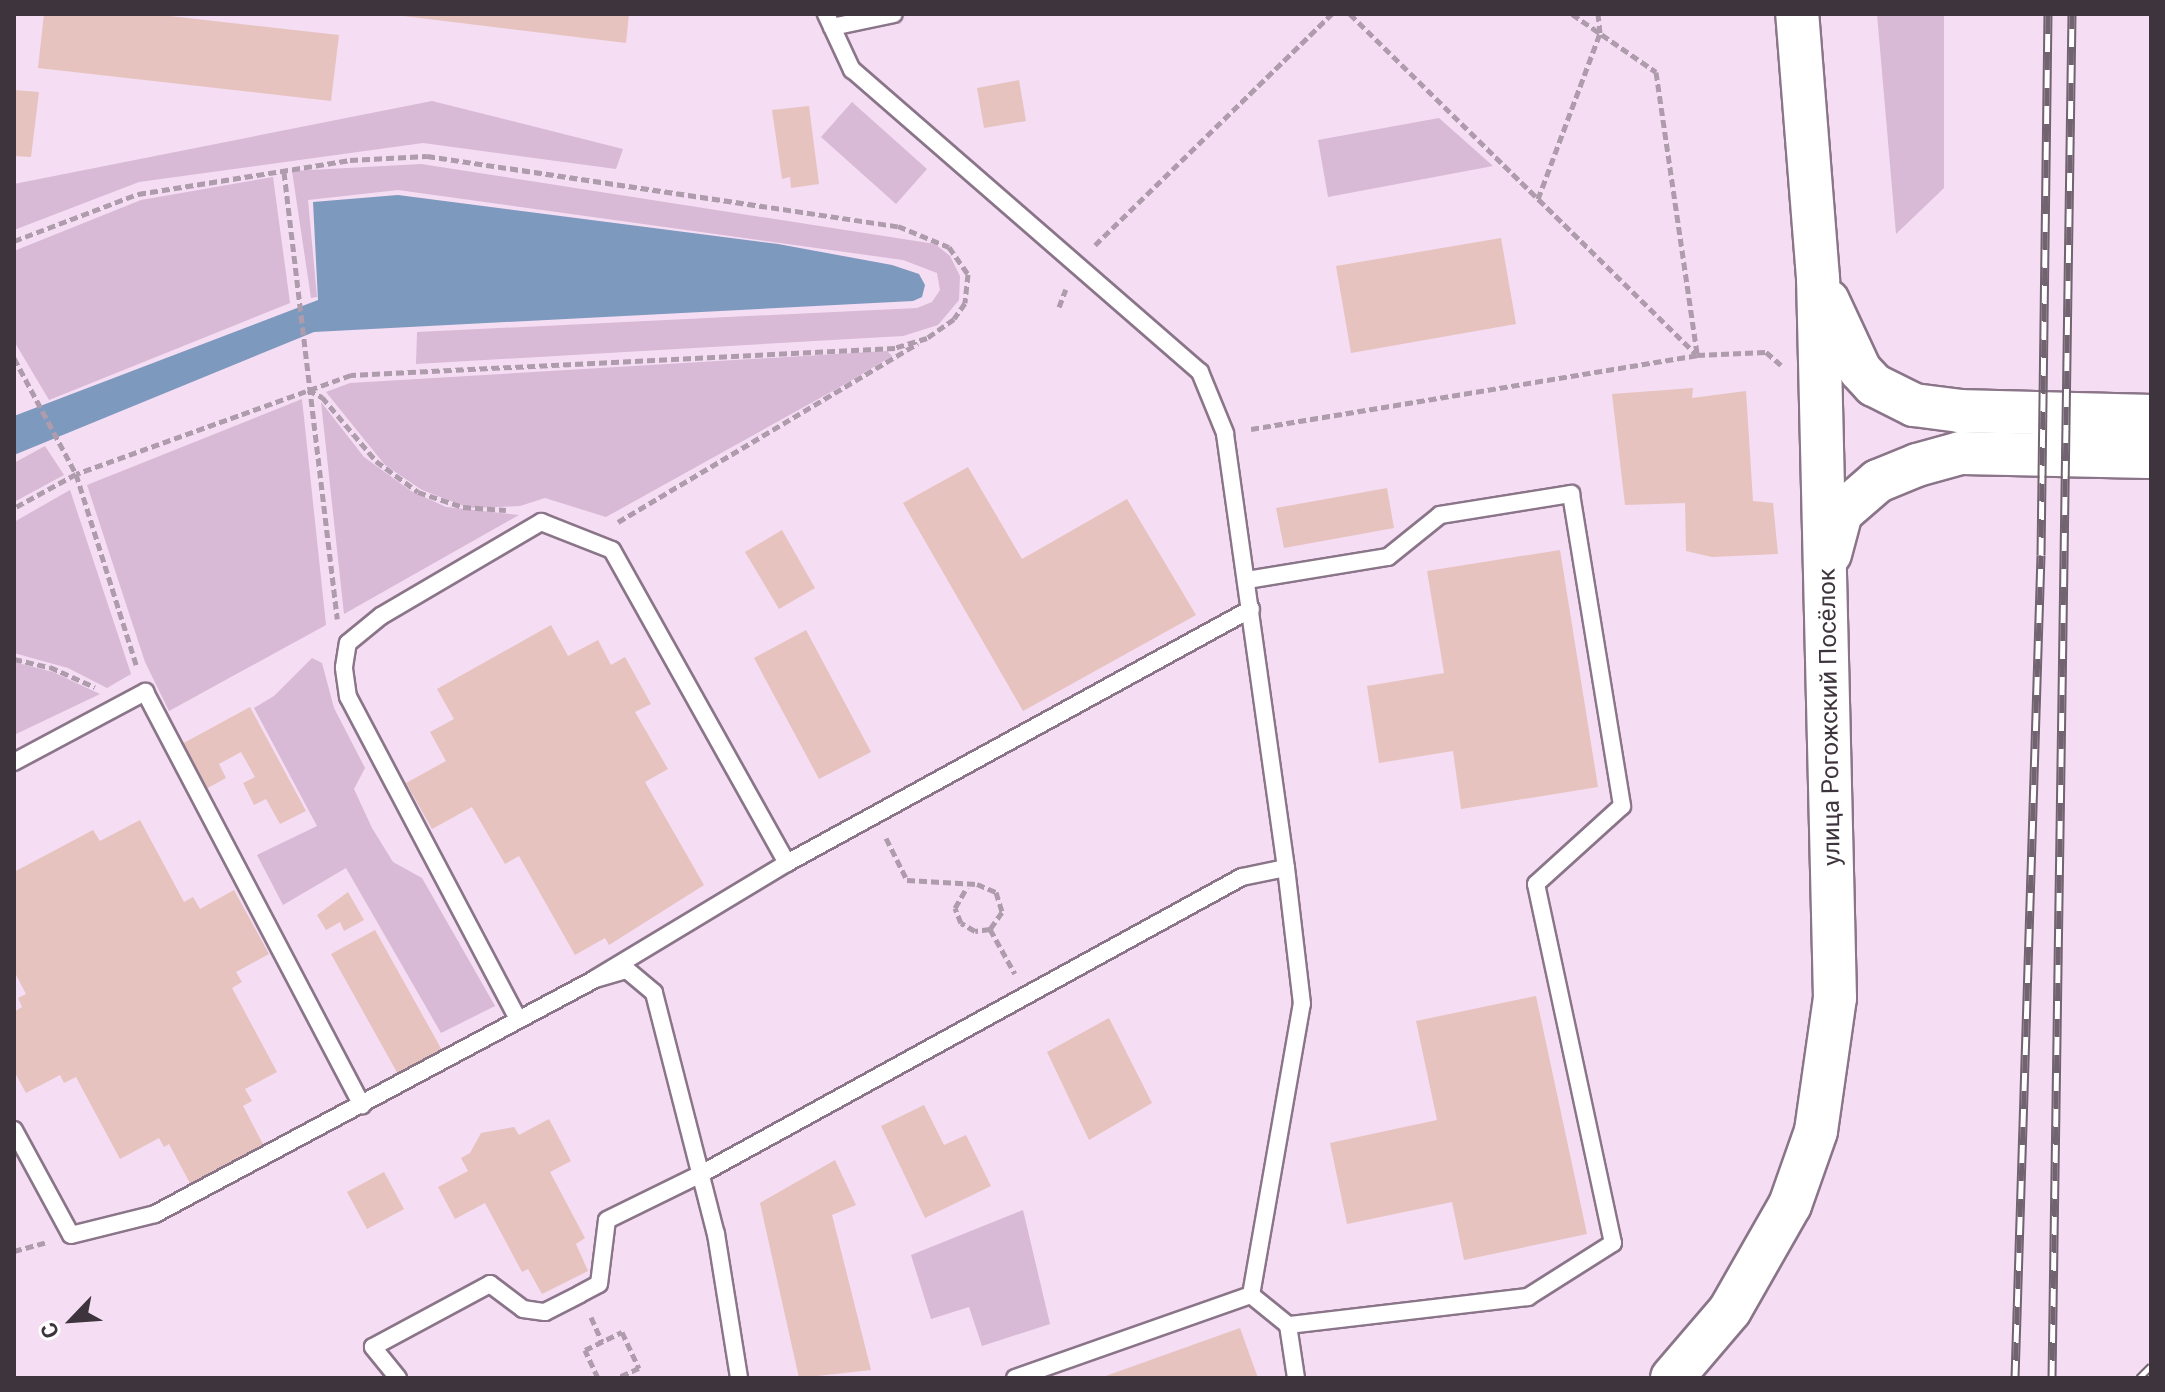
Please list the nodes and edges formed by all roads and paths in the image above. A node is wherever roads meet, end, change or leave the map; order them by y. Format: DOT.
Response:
graph roads {
  1 [pos="894,14"];
  2 [pos="1332,14"];
  3 [pos="1350,14"];
  4 [pos="1572,14"];
  5 [pos="1598,14"];
  6 [pos="1797,14"];
  7 [pos="829,20"];
  8 [pos="1600,33"];
  9 [pos="284,172"];
  10 [pos="1538,199"];
  11 [pos="14,241"];
  12 [pos="1076,264"];
  13 [pos="1818,278"];
  14 [pos="1059,307"];
  15 [pos="927,338"];
  16 [pos="1697,355"];
  17 [pos="14,358"];
  18 [pos="1788,371"];
  19 [pos="307,389"];
  20 [pos="2151,416"];
  21 [pos="1225,433"];
  22 [pos="2151,457"];
  23 [pos="76,474"];
  24 [pos="14,508"];
  25 [pos="541,522"];
  26 [pos="612,550"];
  27 [pos="1827,567"];
  28 [pos="1247,580"];
  29 [pos="1251,609"];
  30 [pos="348,643"];
  31 [pos="14,659"];
  32 [pos="145,692"];
  33 [pos="117,706"];
  34 [pos="14,762"];
  35 [pos="875,815"];
  36 [pos="787,863"];
  37 [pos="1286,868"];
  38 [pos="967,887"];
  39 [pos="990,929"];
  40 [pos="595,979"];
  41 [pos="1027,995"];
  42 [pos="518,1019"];
  43 [pos="362,1106"];
  44 [pos="14,1130"];
  45 [pos="701,1174"];
  46 [pos="1251,1295"];
  47 [pos="1288,1325"];
  48 [pos="621,1377"];
  49 [pos="398,1378"];
  50 [pos="598,1378"];
  51 [pos="739,1378"];
  52 [pos="1015,1378"];
  53 [pos="1296,1378"];
  54 [pos="1672,1378"];
  1 -- 7 [label="lane"];
  2 -- 12 [label="path"];
  3 -- 10 [label="path"];
  4 -- 8 [label="path"];
  5 -- 8 [label="path"];
  6 -- 13 [label="street, улица Рогожский Посёлок"];
  7 -- 12 [label="lane"];
  8 -- 10 [label="path"];
  8 -- 16 [label="path"];
  9 -- 11 [label="path"];
  9 -- 15 [label="path"];
  9 -- 19 [label="path"];
  10 -- 16 [label="path"];
  12 -- 14 [label="path"];
  12 -- 21 [label="lane"];
  13 -- 20 [label="street"];
  13 -- 27 [label="street, улица Рогожский Посёлок"];
  15 -- 19 [label="path"];
  15 -- 26 [label="path"];
  16 -- 18 [label="path"];
  16 -- 21 [label="path"];
  17 -- 23 [label="path"];
  19 -- 23 [label="path"];
  19 -- 25 [label="path"];
  19 -- 30 [label="path"];
  21 -- 28 [label="lane"];
  22 -- 27 [label="street"];
  23 -- 24 [label="path"];
  23 -- 32 [label="path"];
  25 -- 26 [label="lane"];
  25 -- 30 [label="lane"];
  26 -- 36 [label="lane"];
  27 -- 54 [label="street, улица Рогожский Посёлок"];
  28 -- 29 [label="lane"];
  28 -- 47 [label="lane"];
  29 -- 35 [label="lane"];
  29 -- 37 [label="lane"];
  30 -- 42 [label="lane"];
  31 -- 33 [label="path"];
  32 -- 33 [label="lane"];
  32 -- 43 [label="lane"];
  33 -- 34 [label="lane"];
  35 -- 36 [label="lane"];
  35 -- 38 [label="path"];
  36 -- 40 [label="lane"];
  37 -- 41 [label="lane"];
  37 -- 46 [label="lane"];
  38 -- 39 [label="path"];
  38 -- 39 [label="path"];
  39 -- 41 [label="path"];
  40 -- 42 [label="lane"];
  40 -- 45 [label="lane"];
  41 -- 45 [label="lane"];
  42 -- 43 [label="lane"];
  43 -- 44 [label="lane"];
  45 -- 49 [label="lane"];
  45 -- 51 [label="lane"];
  46 -- 47 [label="lane"];
  46 -- 52 [label="lane"];
  47 -- 53 [label="lane"];
  48 -- 50 [label="path"];
}
